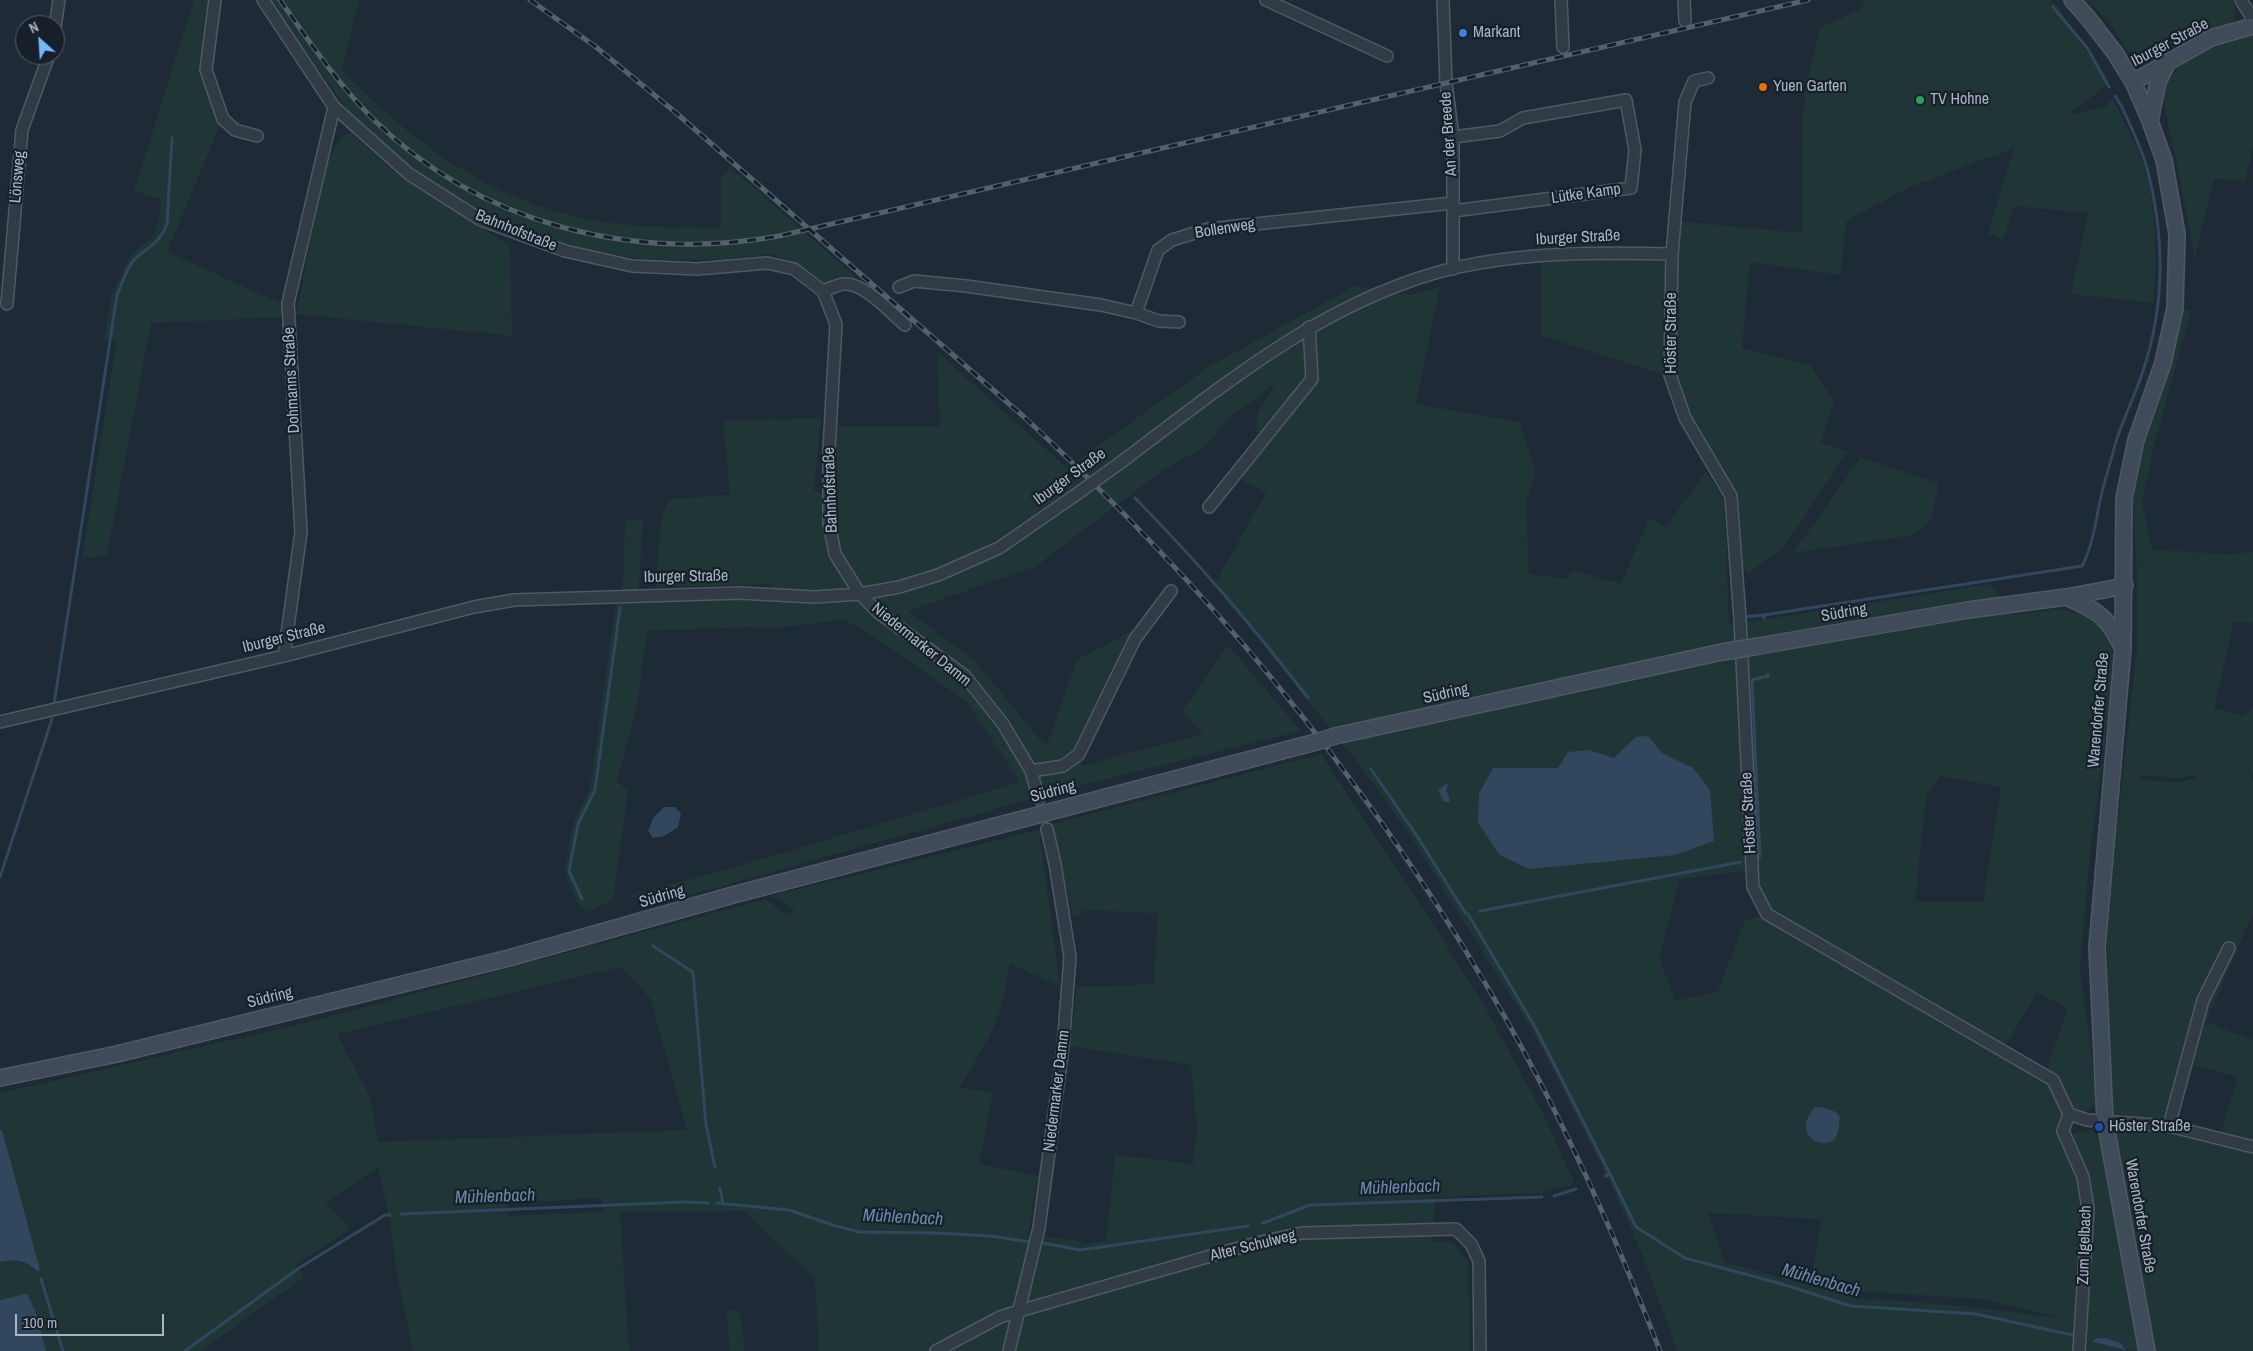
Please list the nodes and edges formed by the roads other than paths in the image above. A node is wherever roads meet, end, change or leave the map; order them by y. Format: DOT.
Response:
graph roads {
  1 [pos="59,0"];
  2 [pos="215,0"];
  3 [pos="263,0"];
  4 [pos="1266,0"];
  5 [pos="1443,0"];
  6 [pos="1560,0"];
  7 [pos="1684,0"];
  8 [pos="2072,0"];
  9 [pos="2241,0"];
  10 [pos="57,15"];
  11 [pos="1685,20"];
  12 [pos="2253,26"];
  13 [pos="1563,47"];
  14 [pos="1387,56"];
  15 [pos="2168,62"];
  16 [pos="45,65"];
  17 [pos="1708,78"];
  18 [pos="2133,82"];
  19 [pos="334,107"];
  20 [pos="2150,121"];
  21 [pos="257,136"];
  22 [pos="1453,137"];
  23 [pos="1453,207"];
  24 [pos="1672,254"];
  25 [pos="1453,268"];
  26 [pos="899,287"];
  27 [pos="824,291"];
  28 [pos="7,304"];
  29 [pos="1136,313"];
  30 [pos="1179,322"];
  31 [pos="904,325"];
  32 [pos="1309,328"];
  33 [pos="1209,507"];
  34 [pos="2125,586"];
  35 [pos="1171,591"];
  36 [pos="860,594"];
  37 [pos="2066,597"];
  38 [pos="2123,648"];
  39 [pos="284,656"];
  40 [pos="0,722"];
  41 [pos="1031,771"];
  42 [pos="1039,799"];
  43 [pos="1047,829"];
  44 [pos="2229,948"];
  45 [pos="0,1078"];
  46 [pos="2069,1114"];
  47 [pos="2105,1121"];
  48 [pos="2169,1126"];
  49 [pos="2253,1147"];
  50 [pos="1019,1311"];
  51 [pos="936,1351"];
  52 [pos="1009,1351"];
  53 [pos="1480,1351"];
  54 [pos="2079,1351"];
  55 [pos="2147,1351"];
  1 -- 10 [label="street"];
  2 -- 21 [label="street"];
  3 -- 19 [label="street, Bahnhofstraße"];
  4 -- 14 [label="street"];
  5 -- 22 [label="street, An der Breede"];
  6 -- 13 [label="street"];
  7 -- 11 [label="street"];
  8 -- 18 [label="main road, Warendorfer Straße"];
  9 -- 12 [label="street, Iburger Straße"];
  12 -- 15 [label="main road, Iburger Straße"];
  15 -- 18 [label="main road, Iburger Straße"];
  15 -- 20 [label="main road"];
  16 -- 28 [label="street, Lönsweg"];
  17 -- 24 [label="street"];
  18 -- 20 [label="main road, Warendorfer Straße"];
  19 -- 27 [label="street, Bahnhofstraße"];
  19 -- 39 [label="street, Dohmanns Straße"];
  20 -- 34 [label="main road, Warendorfer Straße"];
  22 -- 23 [label="street, An der Breede"];
  22 -- 23 [label="street, Lütke Kamp"];
  23 -- 25 [label="street, An der Breede"];
  23 -- 29 [label="street, Bollenweg"];
  24 -- 25 [label="street, Iburger Straße"];
  24 -- 46 [label="street, Höster Straße"];
  25 -- 32 [label="street, Iburger Straße"];
  26 -- 29 [label="street"];
  27 -- 31 [label="street"];
  27 -- 36 [label="street, Bahnhofstraße"];
  29 -- 30 [label="street"];
  32 -- 33 [label="street"];
  32 -- 36 [label="street, Iburger Straße, bridge"];
  34 -- 37 [label="main road, Südring"];
  34 -- 38 [label="main road, Warendorfer Straße"];
  35 -- 41 [label="street"];
  36 -- 39 [label="street, Iburger Straße"];
  36 -- 41 [label="street, Niedermarker Damm"];
  37 -- 38 [label="main road"];
  37 -- 45 [label="main road, Südring, bridge"];
  38 -- 47 [label="main road, Warendorfer Straße"];
  39 -- 40 [label="street, Iburger Straße"];
  41 -- 42 [label="street, Niedermarker Damm"];
  43 -- 50 [label="street, Niedermarker Damm"];
  44 -- 48 [label="street"];
  46 -- 47 [label="street"];
  46 -- 54 [label="street, Zum Igelbach"];
  47 -- 48 [label="street"];
  47 -- 55 [label="main road, Warendorfer Straße"];
  48 -- 49 [label="street"];
  50 -- 51 [label="street, Alter Schulweg"];
  50 -- 52 [label="street, Niedermarker Damm"];
  50 -- 53 [label="street, Alter Schulweg"];
}
